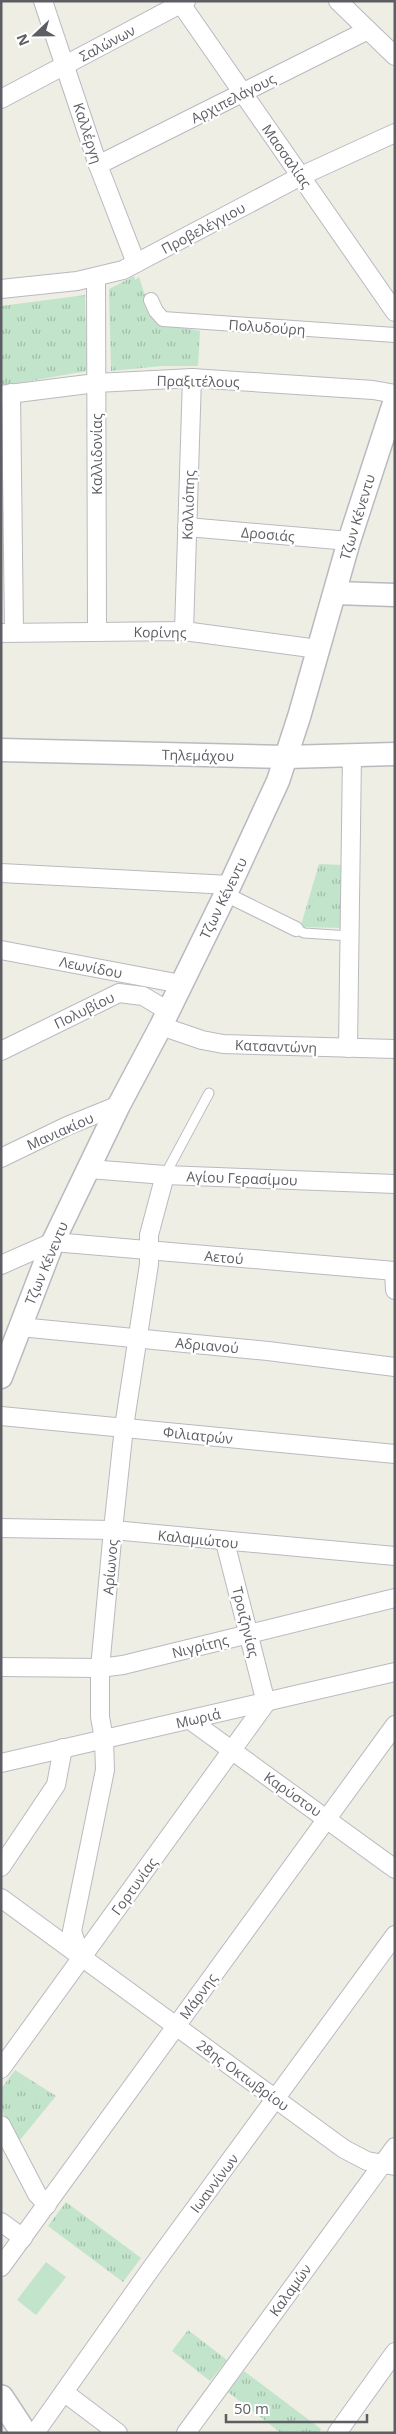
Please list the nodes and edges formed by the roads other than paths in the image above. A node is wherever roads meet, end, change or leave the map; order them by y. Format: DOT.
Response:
graph roads {
  1 [pos="43,1"];
  2 [pos="338,1"];
  3 [pos="182,2"];
  4 [pos="368,30"];
  5 [pos="395,56"];
  6 [pos="66,66"];
  7 [pos="243,93"];
  8 [pos="1,99"];
  9 [pos="395,133"];
  10 [pos="98,165"];
  11 [pos="301,176"];
  12 [pos="136,263"];
  13 [pos="96,277"];
  14 [pos="2,286"];
  15 [pos="152,300"];
  16 [pos="395,312"];
  17 [pos="395,335"];
  18 [pos="192,378"];
  19 [pos="96,382"];
  20 [pos="6,394"];
  21 [pos="395,394"];
  22 [pos="395,400"];
  23 [pos="388,437"];
  24 [pos="187,527"];
  25 [pos="349,541"];
  26 [pos="335,593"];
  27 [pos="395,596"];
  28 [pos="97,631"];
  29 [pos="184,631"];
  30 [pos="8,632"];
  31 [pos="318,649"];
  32 [pos="1,750"];
  33 [pos="395,754"];
  34 [pos="352,755"];
  35 [pos="286,757"];
  36 [pos="1,873"];
  37 [pos="228,889"];
  38 [pos="296,929"];
  39 [pos="350,936"];
  40 [pos="1,950"];
  41 [pos="181,984"];
  42 [pos="164,1018"];
  43 [pos="348,1048"];
  44 [pos="395,1049"];
  45 [pos="1,1051"];
  46 [pos="209,1093"];
  47 [pos="119,1105"];
  48 [pos="1,1158"];
  49 [pos="89,1168"];
  50 [pos="165,1176"];
  51 [pos="395,1184"];
  52 [pos="53,1242"];
  53 [pos="148,1250"];
  54 [pos="1,1265"];
  55 [pos="394,1271"];
  56 [pos="395,1290"];
  57 [pos="20,1327"];
  58 [pos="137,1339"];
  59 [pos="395,1367"];
  60 [pos="1,1377"];
  61 [pos="1,1416"];
  62 [pos="124,1427"];
  63 [pos="395,1454"];
  64 [pos="1,1528"];
  65 [pos="113,1530"];
  66 [pos="225,1542"];
  67 [pos="395,1556"];
  68 [pos="395,1598"];
  69 [pos="249,1634"];
  70 [pos="1,1667"];
  71 [pos="100,1668"];
  72 [pos="395,1672"];
  73 [pos="266,1703"];
  74 [pos="190,1720"];
  75 [pos="395,1725"];
  76 [pos="104,1738"];
  77 [pos="63,1748"];
  78 [pos="232,1751"];
  79 [pos="1,1763"];
  80 [pos="327,1818"];
  81 [pos="1,1867"];
  82 [pos="395,1869"];
  83 [pos="1,1898"];
  84 [pos="395,1935"];
  85 [pos="82,1958"];
  86 [pos="177,2026"];
  87 [pos="1,2069"];
  88 [pos="276,2100"];
  89 [pos="1,2125"];
  90 [pos="395,2147"];
  91 [pos="388,2166"];
  92 [pos="47,2205"];
  93 [pos="1,2222"];
  94 [pos="23,2238"];
  95 [pos="1,2267"];
  96 [pos="395,2352"];
  97 [pos="65,2393"];
  98 [pos="1,2398"];
  99 [pos="24,2433"];
  100 [pos="35,2433"];
  101 [pos="118,2433"];
  102 [pos="186,2433"];
  103 [pos="337,2433"];
  1 -- 6 [label="street, Καλλέργη"];
  2 -- 4 [label="street"];
  3 -- 6 [label="street, Σαλώνων"];
  3 -- 7 [label="street, Μασσαλίας"];
  4 -- 5 [label="street"];
  4 -- 7 [label="street, Αρχιπελάγους"];
  6 -- 8 [label="street, Σαλώνων"];
  6 -- 10 [label="street, Καλλέργη"];
  7 -- 10 [label="street, Αρχιπελάγους"];
  7 -- 11 [label="street, Μασσαλίας"];
  9 -- 11 [label="street, Προβελέγγιου"];
  10 -- 12 [label="street, Καλλέργη"];
  11 -- 12 [label="street, Προβελέγγιου"];
  11 -- 16 [label="street, Μασσαλίας"];
  12 -- 13 [label="street, Προβελέγγιου"];
  13 -- 14 [label="street, Προβελέγγιου"];
  13 -- 19 [label="street, Καλλιδονίας"];
  15 -- 17 [label="street, Πολυδούρη"];
  18 -- 19 [label="street, Πραξιτέλους"];
  18 -- 21 [label="street, Πραξιτέλους"];
  18 -- 24 [label="street, Καλλιόπης"];
  19 -- 20 [label="street, Πραξιτέλους"];
  19 -- 28 [label="street, Καλλιδονίας"];
  20 -- 30 [label="street"];
  22 -- 23 [label="street, Τζων Κένεντυ"];
  23 -- 25 [label="street, Τζων Κένεντυ"];
  24 -- 25 [label="street, Δροσιάς"];
  24 -- 29 [label="street, Καλλιόπης"];
  25 -- 26 [label="street, Τζων Κένεντυ"];
  26 -- 27 [label="street"];
  26 -- 31 [label="street, Τζων Κένεντυ"];
  28 -- 29 [label="street, Κορίνης"];
  28 -- 30 [label="street, Κορίνης"];
  29 -- 31 [label="street, Κορίνης"];
  31 -- 35 [label="street, Τζων Κένεντυ"];
  32 -- 35 [label="street, Τηλεμάχου"];
  33 -- 34 [label="street, Τηλεμάχου"];
  34 -- 35 [label="street, Τηλεμάχου"];
  34 -- 39 [label="street"];
  35 -- 37 [label="street, Τζων Κένεντυ"];
  36 -- 37 [label="street"];
  37 -- 38 [label="street"];
  37 -- 41 [label="street, Τζων Κένεντυ"];
  38 -- 39 [label="lane"];
  39 -- 43 [label="street"];
  40 -- 41 [label="street, Λεωνίδου"];
  41 -- 42 [label="street, Τζων Κένεντυ"];
  42 -- 43 [label="street, Κατσαντώνη"];
  42 -- 45 [label="street, Πολυβίου"];
  42 -- 47 [label="street, Τζων Κένεντυ"];
  43 -- 44 [label="street, Κατσαντώνη"];
  46 -- 50 [label="lane"];
  47 -- 48 [label="street, Μανιακίου"];
  47 -- 49 [label="street, Τζων Κένεντυ"];
  49 -- 50 [label="street, Αγίου Γερασίμου"];
  49 -- 52 [label="street, Τζων Κένεντυ"];
  50 -- 51 [label="street, Αγίου Γερασίμου"];
  50 -- 53 [label="street, Αρίωνος"];
  52 -- 53 [label="street, Αετού"];
  52 -- 54 [label="street"];
  52 -- 57 [label="street, Τζων Κένεντυ"];
  53 -- 55 [label="street, Αετού"];
  53 -- 58 [label="street, Αρίωνος"];
  55 -- 56 [label="street"];
  57 -- 58 [label="street, Αδριανού"];
  57 -- 60 [label="street, Τζων Κένεντυ"];
  58 -- 59 [label="street, Αδριανού"];
  58 -- 62 [label="street, Αρίωνος"];
  61 -- 62 [label="street, Φιλιατρών"];
  62 -- 63 [label="street, Φιλιατρών"];
  62 -- 65 [label="street, Αρίωνος"];
  64 -- 65 [label="street, Καλαμιώτου"];
  65 -- 66 [label="street, Καλαμιώτου"];
  65 -- 71 [label="street, Αρίωνος"];
  66 -- 67 [label="street, Καλαμιώτου"];
  66 -- 69 [label="street, Τροιζηνίας"];
  68 -- 69 [label="street, Νιγρίτης"];
  69 -- 71 [label="street, Νιγρίτης"];
  69 -- 73 [label="street, Τροιζηνίας"];
  70 -- 71 [label="street, Νιγρίτης"];
  71 -- 76 [label="street, Αρίωνος"];
  72 -- 73 [label="street, Μωριά"];
  73 -- 74 [label="street, Μωριά"];
  73 -- 78 [label="street, Γορτυνίας"];
  74 -- 76 [label="street, Μωριά"];
  74 -- 78 [label="street, Καρύστου"];
  75 -- 80 [label="street, Μάρνης"];
  76 -- 77 [label="street, Μωριά"];
  76 -- 85 [label="street, Αρίωνος"];
  77 -- 79 [label="street, Μωριά"];
  77 -- 81 [label="street"];
  78 -- 80 [label="street, Καρύστου"];
  78 -- 85 [label="street, Γορτυνίας"];
  80 -- 82 [label="street, Καρύστου"];
  80 -- 86 [label="street, Μάρνης"];
  83 -- 85 [label="street, 28ης Οκτωβρίου"];
  84 -- 88 [label="street, Ιωαννίνων"];
  85 -- 86 [label="street, 28ης Οκτωβρίου"];
  85 -- 87 [label="street, Γορτυνίας"];
  86 -- 88 [label="street, 28ης Οκτωβρίου"];
  86 -- 92 [label="street, Μάρνης"];
  88 -- 91 [label="street, 28ης Οκτωβρίου"];
  88 -- 97 [label="street, Ιωαννίνων"];
  89 -- 92 [label="street"];
  90 -- 91 [label="street, Καλαμών"];
  91 -- 102 [label="street, Καλαμών"];
  92 -- 94 [label="street, Μάρνης"];
  93 -- 94 [label="street"];
  94 -- 95 [label="street, Μάρνης"];
  96 -- 103 [label="street"];
  97 -- 100 [label="street, Ιωαννίνων"];
  97 -- 101 [label="street"];
  98 -- 99 [label="main road"];
}
